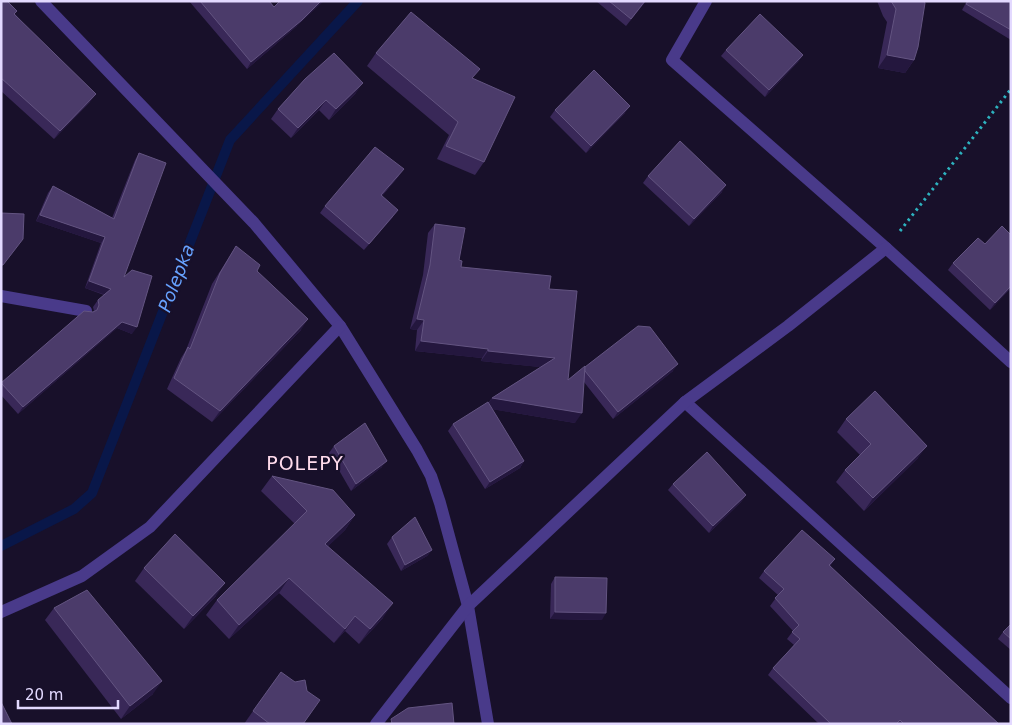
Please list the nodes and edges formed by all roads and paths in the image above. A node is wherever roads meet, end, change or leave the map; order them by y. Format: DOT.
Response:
graph roads {
  1 [pos="41,1"];
  2 [pos="706,1"];
  3 [pos="1011,90"];
  4 [pos="886,248"];
  5 [pos="1,296"];
  6 [pos="86,311"];
  7 [pos="340,326"];
  8 [pos="1011,362"];
  9 [pos="686,402"];
  10 [pos="468,606"];
  11 [pos="1,612"];
  12 [pos="1011,698"];
  13 [pos="376,724"];
  14 [pos="488,724"];
  1 -- 7 [label="street"];
  2 -- 4 [label="street"];
  3 -- 4 [label="path"];
  4 -- 8 [label="street"];
  4 -- 9 [label="street"];
  5 -- 6 [label="street"];
  7 -- 10 [label="street"];
  7 -- 11 [label="street"];
  9 -- 10 [label="street"];
  9 -- 12 [label="street"];
  10 -- 13 [label="street"];
  10 -- 14 [label="street"];
}
